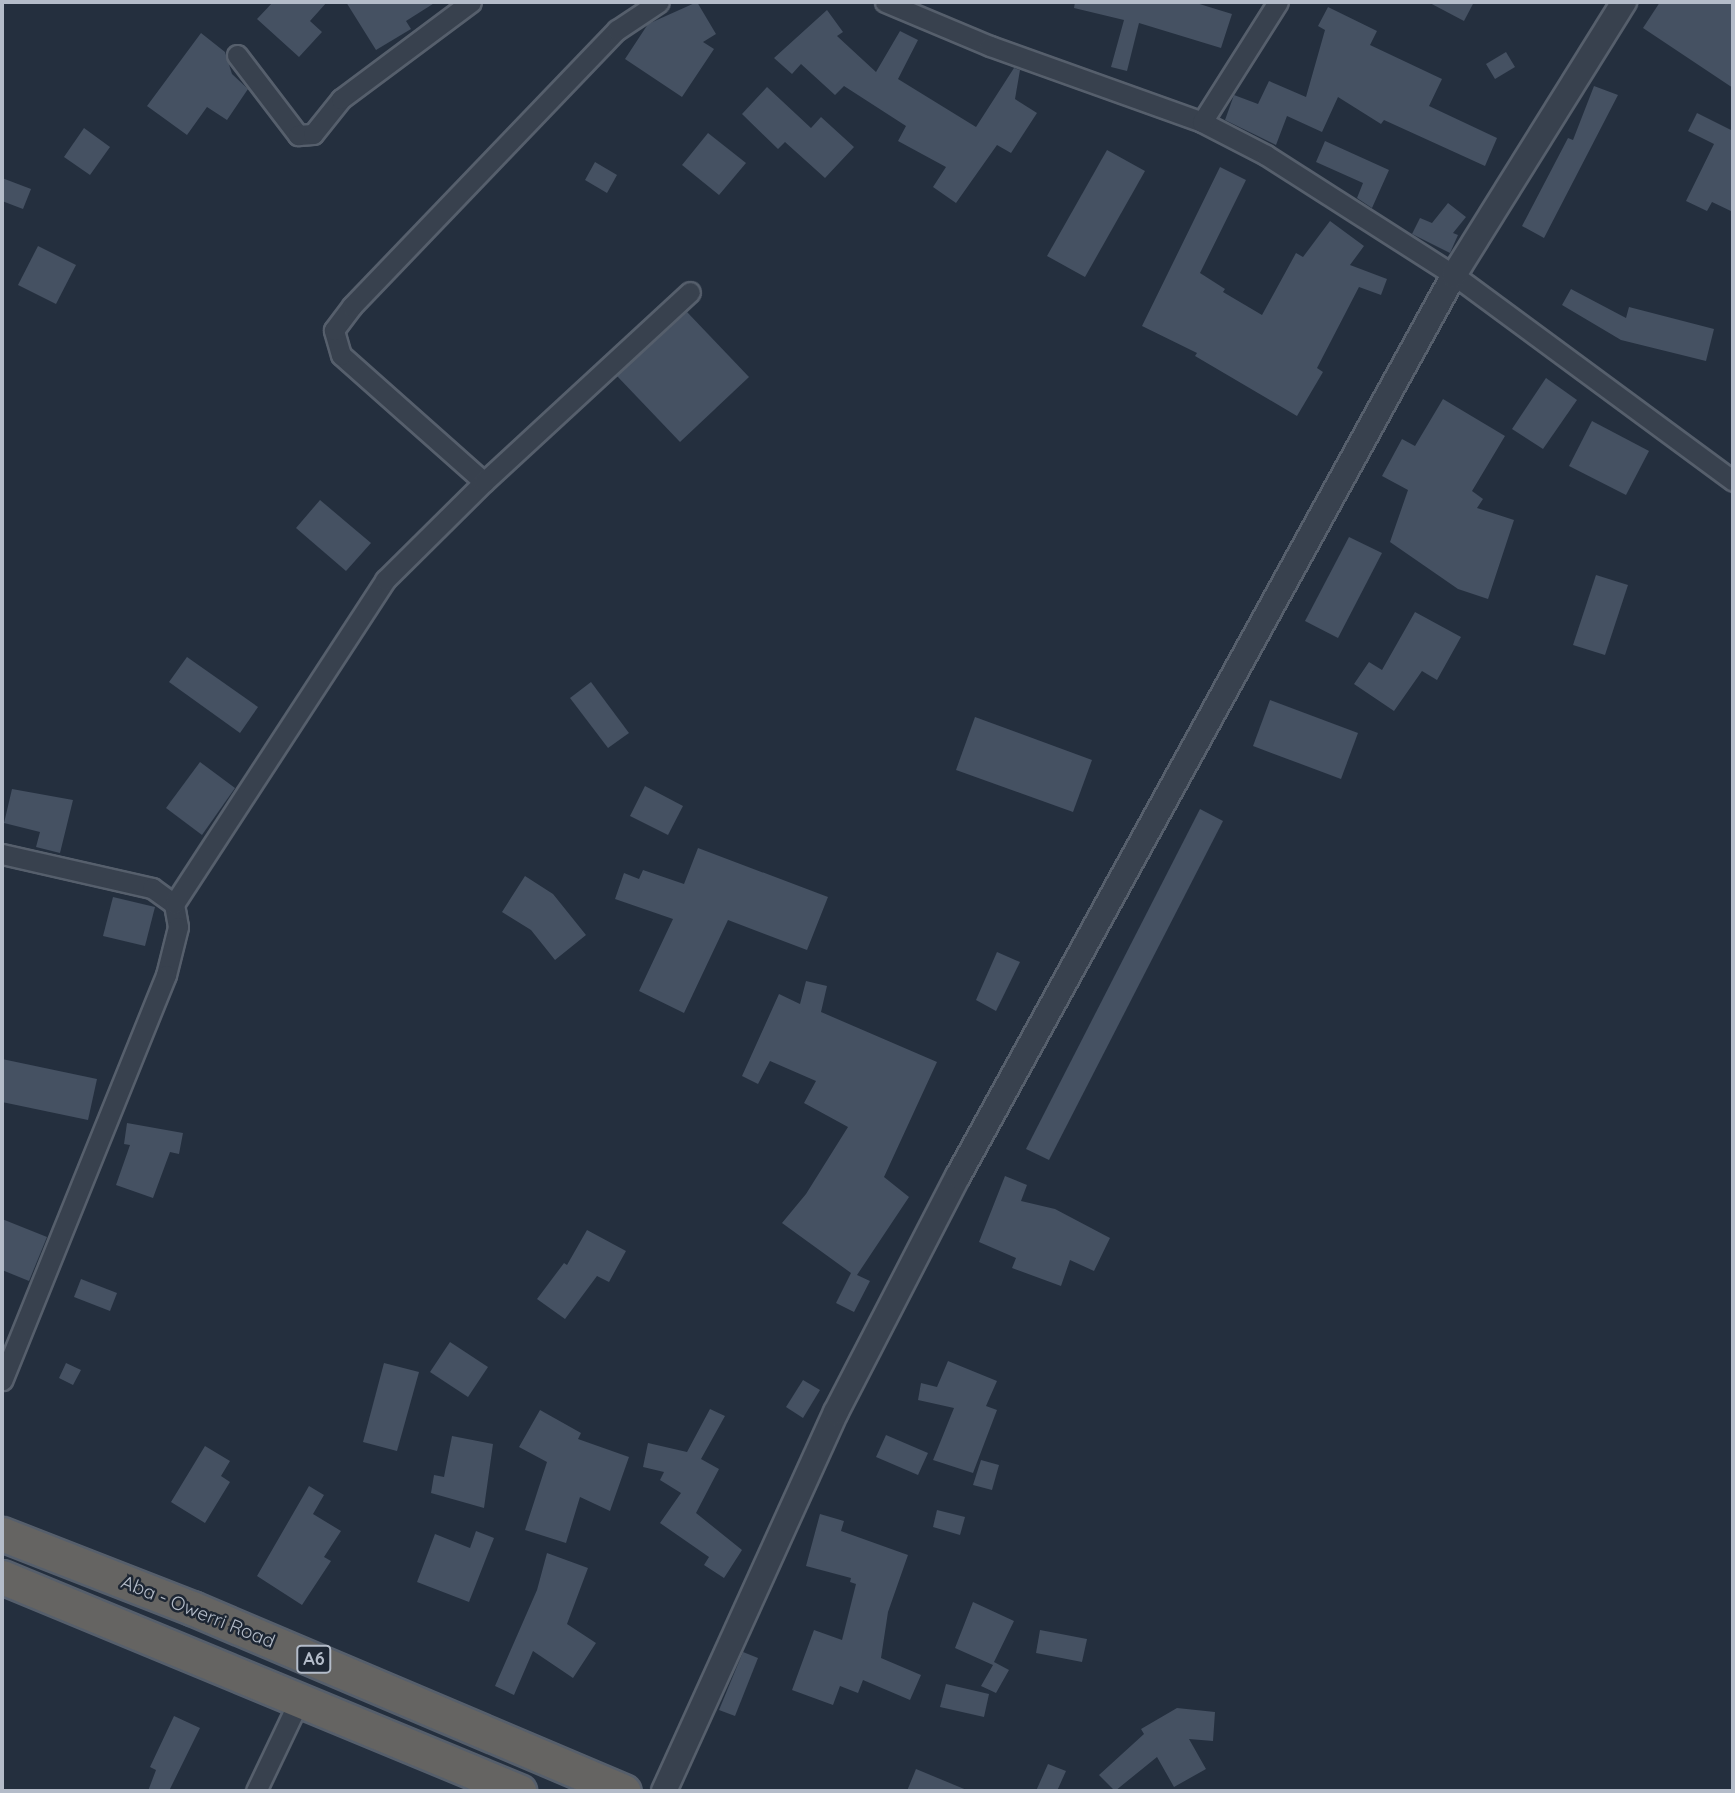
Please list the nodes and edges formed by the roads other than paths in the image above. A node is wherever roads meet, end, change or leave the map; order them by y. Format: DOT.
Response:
graph roads {
  1 [pos="659,2"];
  2 [pos="885,2"];
  3 [pos="1278,2"];
  4 [pos="1624,2"];
  5 [pos="467,3"];
  6 [pos="237,55"];
  7 [pos="1202,122"];
  8 [pos="1454,275"];
  9 [pos="690,292"];
  10 [pos="1733,481"];
  11 [pos="484,482"];
  12 [pos="2,854"];
  13 [pos="174,904"];
  14 [pos="2,1380"];
  15 [pos="2,1534"];
  16 [pos="2,1577"];
  17 [pos="192,1608"];
  18 [pos="174,1648"];
  19 [pos="299,1701"];
  20 [pos="256,1791"];
  21 [pos="519,1791"];
  22 [pos="624,1791"];
  23 [pos="664,1791"];
  1 -- 11 [label="street"];
  2 -- 7 [label="street"];
  3 -- 7 [label="street"];
  4 -- 8 [label="street"];
  5 -- 6 [label="street"];
  7 -- 8 [label="street"];
  8 -- 10 [label="street"];
  8 -- 23 [label="street"];
  9 -- 11 [label="street"];
  11 -- 13 [label="street"];
  12 -- 13 [label="street"];
  13 -- 14 [label="street"];
  15 -- 17 [label="highway, Aba - Owerri Road / A6"];
  16 -- 18 [label="highway, A6"];
  17 -- 18 [label="highway"];
  17 -- 22 [label="highway, Aba - Owerri Road / A6"];
  18 -- 19 [label="highway, A6"];
  19 -- 20 [label="street"];
  19 -- 21 [label="highway, A6"];
}
